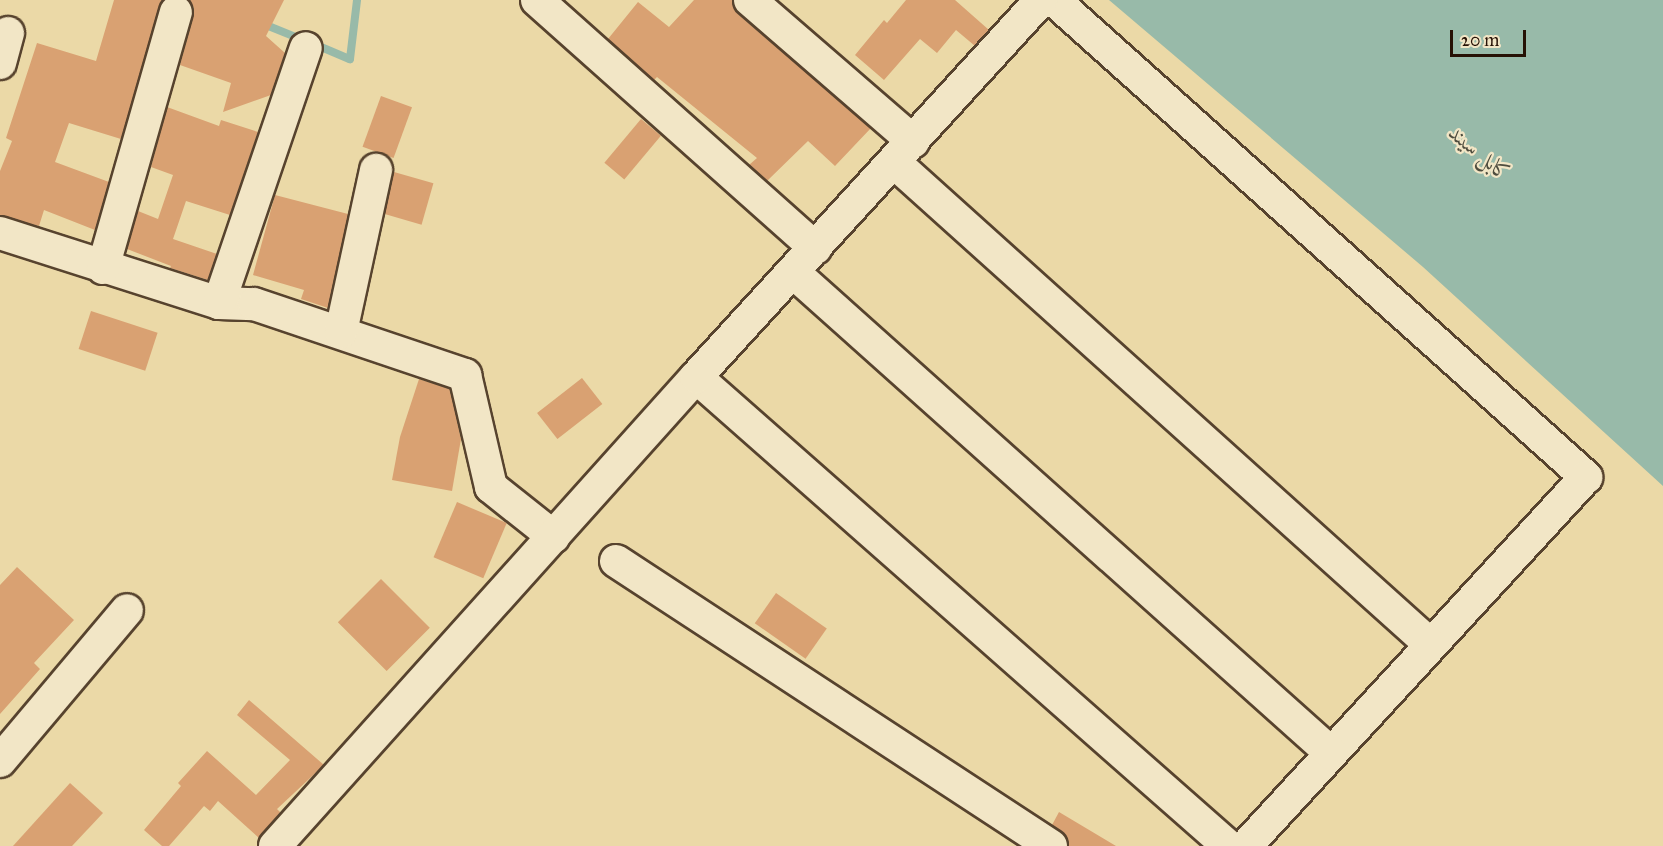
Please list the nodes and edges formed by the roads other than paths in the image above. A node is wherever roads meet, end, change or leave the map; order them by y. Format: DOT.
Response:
graph roads {
  1 [pos="537,0"];
  2 [pos="750,0"];
  3 [pos="1041,0"];
  4 [pos="1054,0"];
  5 [pos="176,12"];
  6 [pos="8,33"];
  7 [pos="306,48"];
  8 [pos="0,63"];
  9 [pos="903,151"];
  10 [pos="376,170"];
  11 [pos="0,233"];
  12 [pos="814,248"];
  13 [pos="103,268"];
  14 [pos="793,272"];
  15 [pos="219,303"];
  16 [pos="341,332"];
  17 [pos="696,377"];
  18 [pos="554,537"];
  19 [pos="616,561"];
  20 [pos="127,610"];
  21 [pos="1431,645"];
  22 [pos="1331,753"];
  23 [pos="0,761"];
  24 [pos="275,846"];
  25 [pos="1051,846"];
  26 [pos="1228,846"];
  27 [pos="1246,846"];
  1 -- 12 [label="street"];
  2 -- 9 [label="street"];
  3 -- 9 [label="street"];
  4 -- 21 [label="street"];
  5 -- 13 [label="street"];
  6 -- 8 [label="street"];
  7 -- 15 [label="street"];
  9 -- 12 [label="street"];
  9 -- 21 [label="street"];
  10 -- 16 [label="street"];
  11 -- 13 [label="street"];
  12 -- 14 [label="street"];
  13 -- 15 [label="street"];
  14 -- 17 [label="street"];
  14 -- 22 [label="street"];
  15 -- 16 [label="street"];
  16 -- 18 [label="street"];
  17 -- 18 [label="street"];
  17 -- 26 [label="street"];
  18 -- 24 [label="street"];
  19 -- 25 [label="street"];
  20 -- 23 [label="street"];
  21 -- 22 [label="street"];
  22 -- 27 [label="street"];
}
